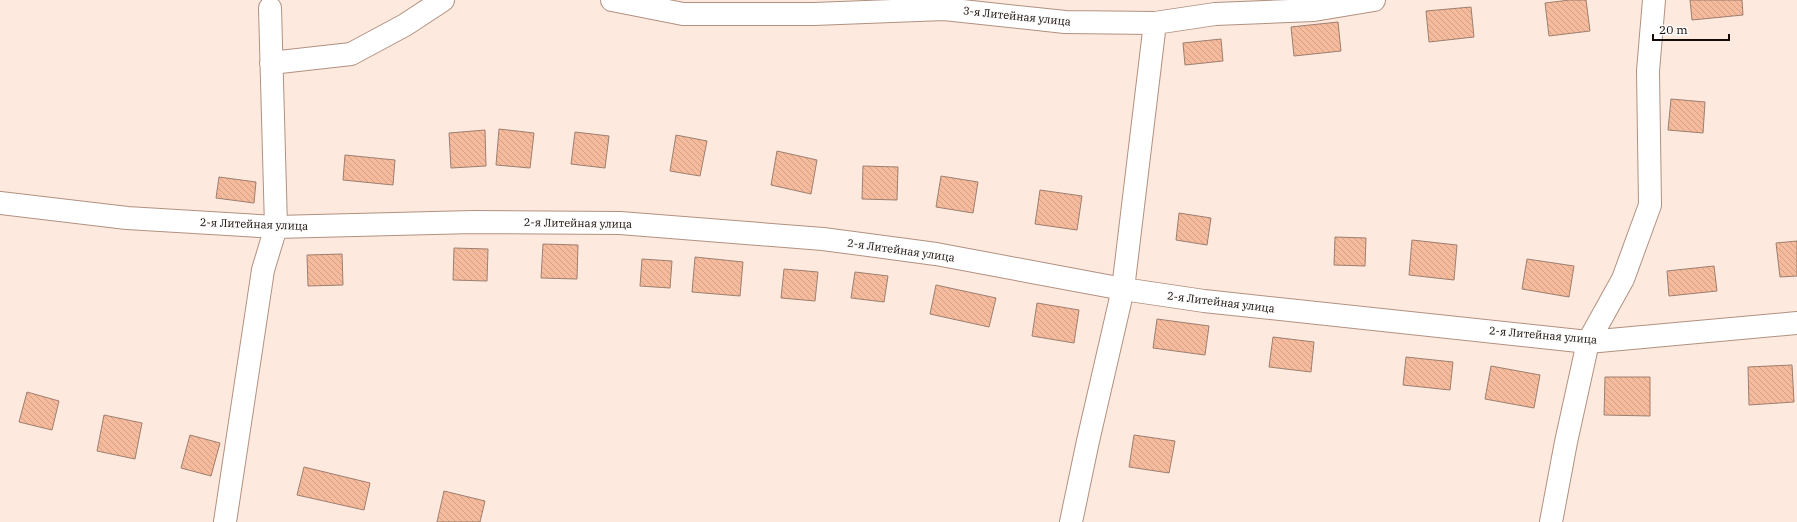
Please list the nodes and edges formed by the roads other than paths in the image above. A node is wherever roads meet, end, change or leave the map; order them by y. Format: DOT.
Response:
graph roads {
  1 [pos="443,0"];
  2 [pos="612,0"];
  3 [pos="1374,0"];
  4 [pos="1654,0"];
  5 [pos="1215,7"];
  6 [pos="270,8"];
  7 [pos="1155,23"];
  8 [pos="271,63"];
  9 [pos="0,203"];
  10 [pos="276,227"];
  11 [pos="1123,289"];
  12 [pos="1797,323"];
  13 [pos="1588,342"];
  14 [pos="228,521"];
  15 [pos="1071,522"];
  16 [pos="1551,522"];
  1 -- 8 [label="street"];
  2 -- 7 [label="street, 3-я Литейная улица"];
  3 -- 5 [label="street, 3-я Литейная улица"];
  4 -- 13 [label="street"];
  5 -- 7 [label="street, 3-я Литейная улица"];
  6 -- 8 [label="street"];
  7 -- 11 [label="street"];
  8 -- 10 [label="street"];
  9 -- 10 [label="street, 2-я Литейная улица"];
  10 -- 11 [label="street, 2-я Литейная улица"];
  10 -- 14 [label="street"];
  11 -- 13 [label="street, 2-я Литейная улица"];
  11 -- 15 [label="street"];
  12 -- 13 [label="street, 2-я Литейная улица"];
  13 -- 16 [label="street"];
}
